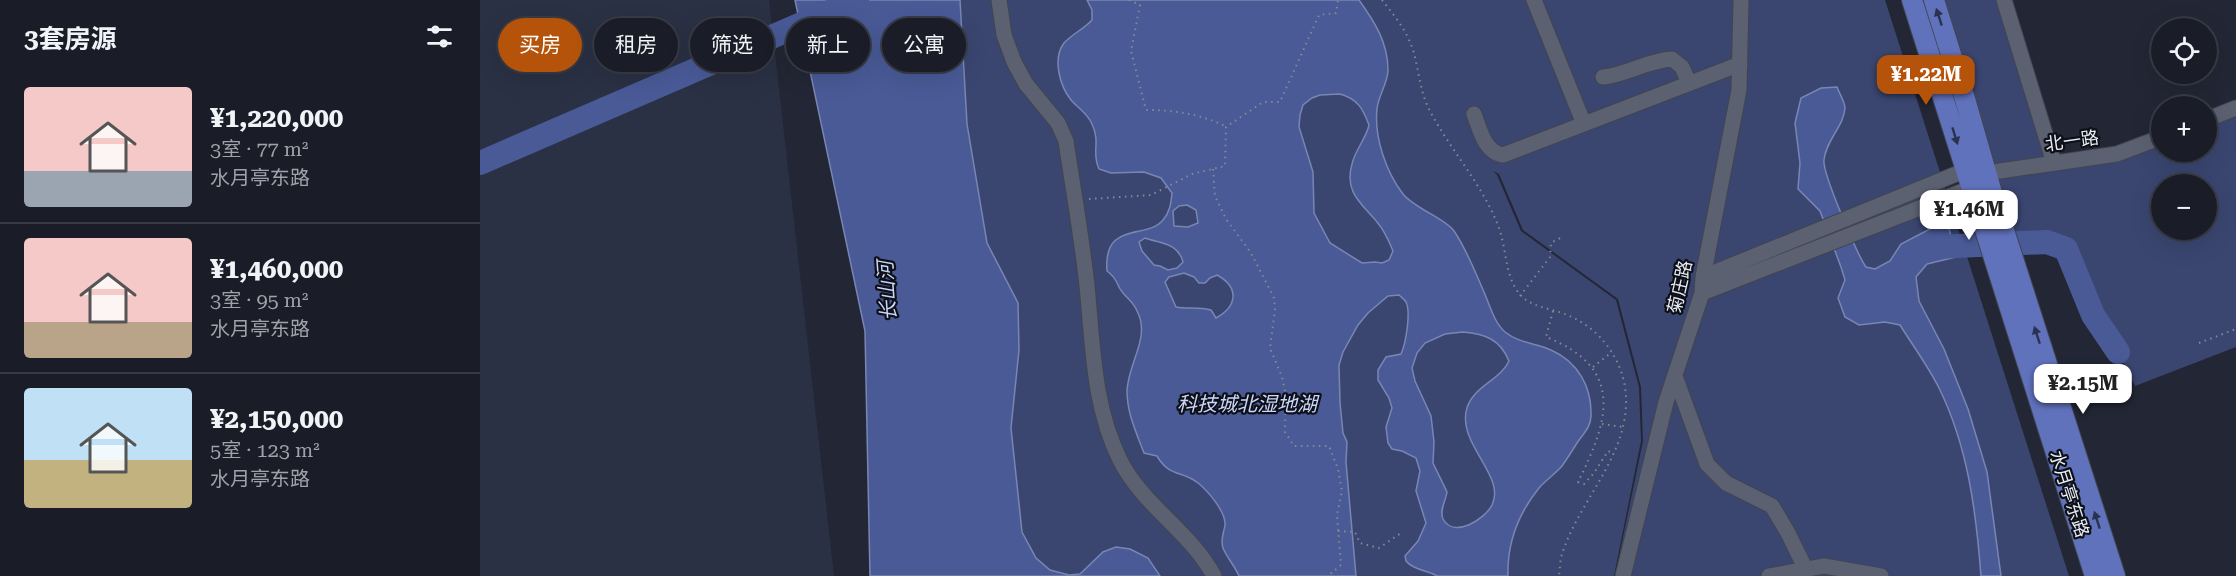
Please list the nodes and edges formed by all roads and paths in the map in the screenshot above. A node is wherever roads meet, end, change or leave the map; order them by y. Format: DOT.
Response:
graph roads {
  1 [pos="999,0"];
  2 [pos="1129,0"];
  3 [pos="1338,0"];
  4 [pos="1382,0"];
  5 [pos="1534,0"];
  6 [pos="1741,0"];
  7 [pos="1912,0"];
  8 [pos="1934,0"];
  9 [pos="2004,0"];
  10 [pos="1740,64"];
  11 [pos="1603,77"];
  12 [pos="1689,83"];
  13 [pos="2236,108"];
  14 [pos="1474,114"];
  15 [pos="2217,116"];
  16 [pos="1584,124"];
  17 [pos="1226,127"];
  18 [pos="2151,141"];
  19 [pos="2054,163"];
  20 [pos="1213,169"];
  21 [pos="1986,173"];
  22 [pos="1976,188"];
  23 [pos="1076,202"];
  24 [pos="1563,236"];
  25 [pos="2006,267"];
  26 [pos="1703,285"];
  27 [pos="1520,296"];
  28 [pos="1553,310"];
  29 [pos="2236,329"];
  30 [pos="2199,343"];
  31 [pos="1612,352"];
  32 [pos="1592,368"];
  33 [pos="1675,376"];
  34 [pos="1602,424"];
  35 [pos="1623,427"];
  36 [pos="1613,453"];
  37 [pos="1338,531"];
  38 [pos="1401,533"];
  39 [pos="1807,573"];
  40 [pos="1214,576"];
  41 [pos="1328,576"];
  42 [pos="1558,576"];
  43 [pos="1623,576"];
  44 [pos="1769,576"];
  45 [pos="1881,576"];
  46 [pos="2095,576"];
  47 [pos="2115,576"];
  1 -- 23 [label="street"];
  2 -- 17 [label="path"];
  3 -- 17 [label="path"];
  4 -- 27 [label="path"];
  5 -- 16 [label="street"];
  6 -- 10 [label="street, 菊庄路"];
  7 -- 22 [label="main road, 水月亭东路, one-way"];
  21 -- 8 [label="main road, 水月亭东路, one-way"];
  9 -- 19 [label="street"];
  10 -- 12 [label="street"];
  10 -- 26 [label="street, 菊庄路"];
  11 -- 12 [label="street"];
  12 -- 16 [label="street"];
  13 -- 15 [label="street"];
  14 -- 16 [label="street"];
  17 -- 20 [label="path"];
  18 -- 19 [label="street, 北一路"];
  19 -- 21 [label="street, 北一路"];
  20 -- 23 [label="path"];
  20 -- 37 [label="path"];
  21 -- 22 [label="main road, 水月亭东路"];
  22 -- 25 [label="main road, 水月亭东路"];
  22 -- 26 [label="street"];
  22 -- 26 [label="street"];
  23 -- 40 [label="street"];
  24 -- 27 [label="path"];
  25 -- 46 [label="main road, 水月亭东路"];
  47 -- 25 [label="main road, 水月亭东路, one-way"];
  26 -- 33 [label="street, 菊庄路"];
  27 -- 28 [label="path"];
  28 -- 31 [label="path"];
  28 -- 32 [label="path"];
  29 -- 30 [label="path"];
  31 -- 32 [label="path"];
  31 -- 35 [label="path"];
  32 -- 34 [label="path"];
  33 -- 39 [label="street"];
  33 -- 43 [label="street, 菊庄路"];
  34 -- 35 [label="path"];
  34 -- 36 [label="path"];
  35 -- 36 [label="path"];
  36 -- 42 [label="path"];
  37 -- 38 [label="path"];
  37 -- 41 [label="path"];
  39 -- 44 [label="street"];
  39 -- 45 [label="street"];
}
